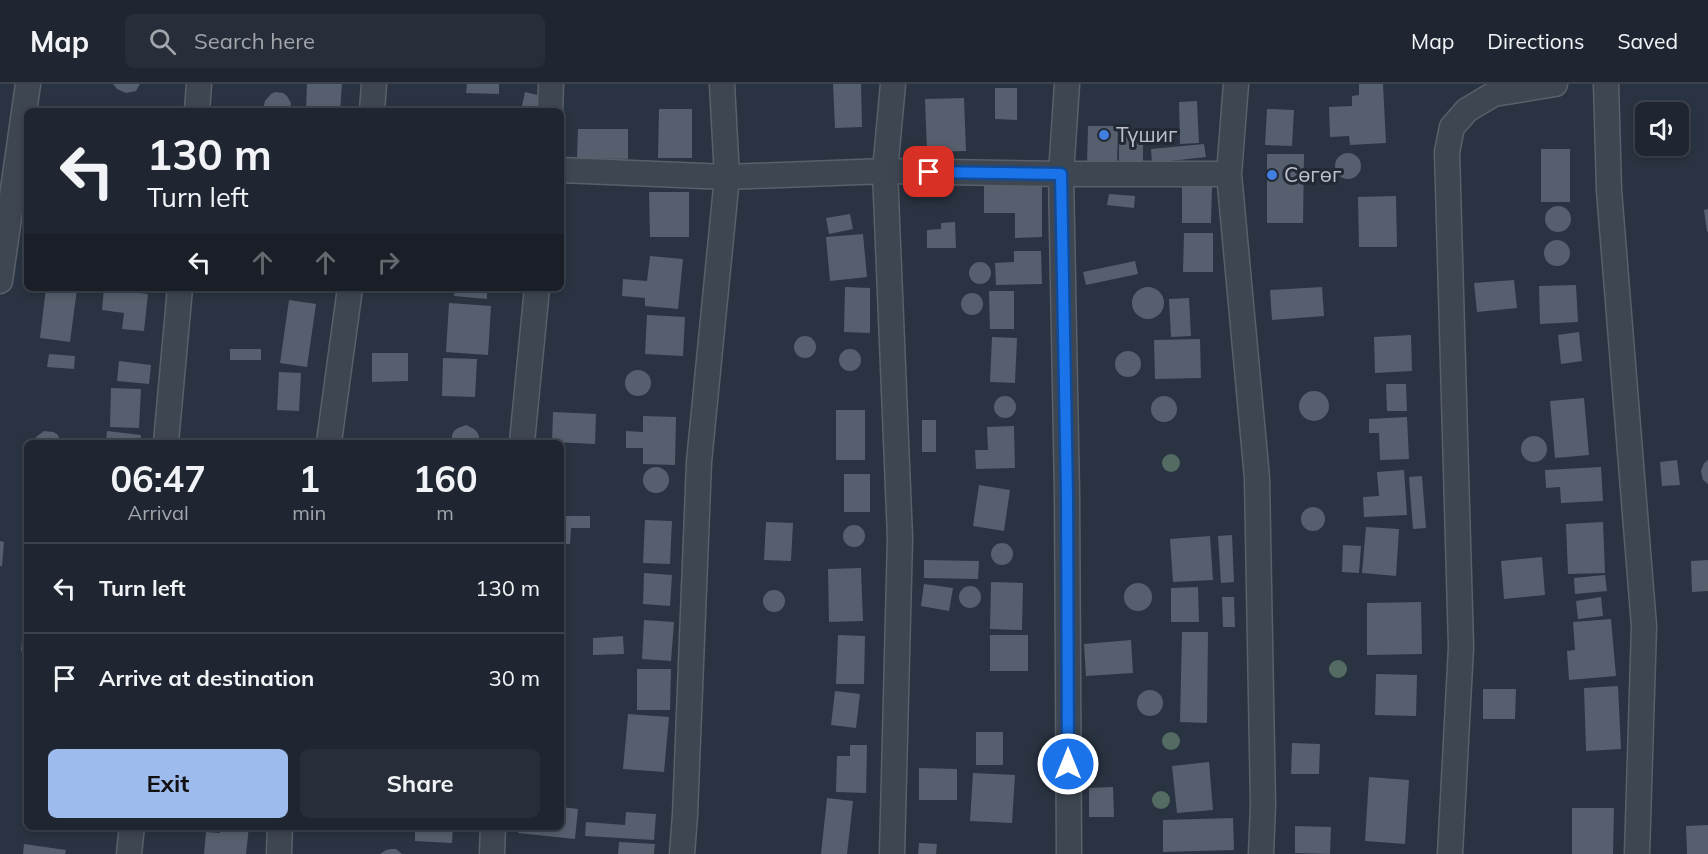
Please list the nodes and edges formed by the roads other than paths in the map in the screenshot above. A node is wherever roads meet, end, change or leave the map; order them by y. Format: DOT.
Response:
graph roads {
  1 [pos="28,84"];
  2 [pos="199,84"];
  3 [pos="375,84"];
  4 [pos="551,84"];
  5 [pos="722,84"];
  6 [pos="893,84"];
  7 [pos="1067,84"];
  8 [pos="1236,84"];
  9 [pos="1555,84"];
  10 [pos="1606,84"];
  11 [pos="26,108"];
  12 [pos="197,108"];
  13 [pos="372,108"];
  14 [pos="550,108"];
  15 [pos="24,131"];
  16 [pos="564,170"];
  17 [pos="885,171"];
  18 [pos="1061,174"];
  19 [pos="1229,174"];
  20 [pos="727,177"];
  21 [pos="0,280"];
  22 [pos="180,291"];
  23 [pos="350,291"];
  24 [pos="537,291"];
  25 [pos="166,440"];
  26 [pos="329,440"];
  27 [pos="522,440"];
  28 [pos="132,830"];
  29 [pos="280,830"];
  30 [pos="493,830"];
  31 [pos="129,854"];
  32 [pos="279,854"];
  33 [pos="492,854"];
  34 [pos="682,854"];
  35 [pos="892,854"];
  36 [pos="1069,854"];
  37 [pos="1261,854"];
  38 [pos="1450,854"];
  39 [pos="1637,854"];
  1 -- 11 [label="street"];
  2 -- 12 [label="street"];
  3 -- 13 [label="street"];
  4 -- 14 [label="street"];
  5 -- 20 [label="street"];
  6 -- 17 [label="street"];
  7 -- 18 [label="street"];
  8 -- 19 [label="street"];
  9 -- 38 [label="street"];
  10 -- 39 [label="street"];
  15 -- 21 [label="street"];
  16 -- 20 [label="street"];
  17 -- 18 [label="street"];
  17 -- 20 [label="street"];
  17 -- 35 [label="street"];
  18 -- 19 [label="street"];
  18 -- 36 [label="street"];
  19 -- 37 [label="street"];
  20 -- 34 [label="street"];
  22 -- 25 [label="street"];
  23 -- 26 [label="street"];
  24 -- 27 [label="street"];
  28 -- 31 [label="street"];
  29 -- 32 [label="street"];
  30 -- 33 [label="street"];
}
